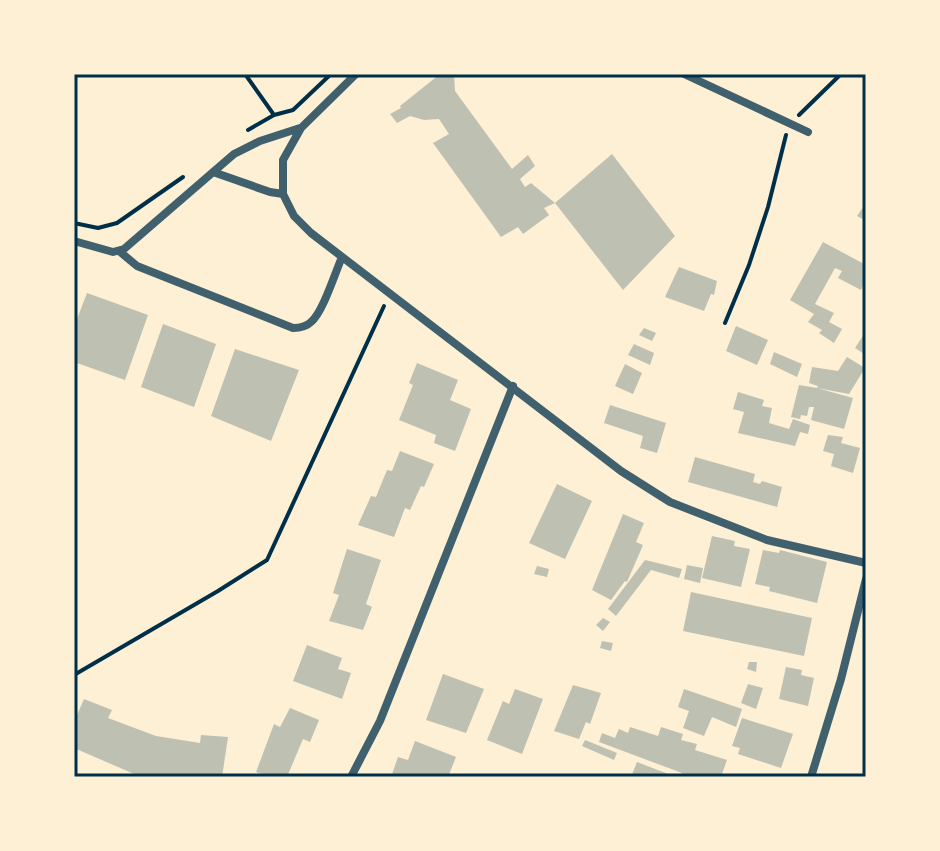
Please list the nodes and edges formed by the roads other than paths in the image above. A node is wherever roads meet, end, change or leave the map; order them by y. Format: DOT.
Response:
graph roads {
  1 [pos="356,74"];
  2 [pos="684,74"];
  3 [pos="301,128"];
  4 [pos="808,132"];
  5 [pos="213,172"];
  6 [pos="283,194"];
  7 [pos="74,241"];
  8 [pos="119,251"];
  9 [pos="342,257"];
  10 [pos="513,386"];
  11 [pos="866,563"];
  12 [pos="866,579"];
  13 [pos="351,777"];
  14 [pos="811,777"];
  1 -- 3 [label="street"];
  2 -- 4 [label="street"];
  3 -- 5 [label="street"];
  3 -- 6 [label="street"];
  5 -- 6 [label="street"];
  5 -- 8 [label="street"];
  6 -- 9 [label="street"];
  7 -- 8 [label="street"];
  8 -- 9 [label="street"];
  9 -- 10 [label="street"];
  10 -- 11 [label="street"];
  10 -- 13 [label="street"];
  12 -- 14 [label="street"];
}
